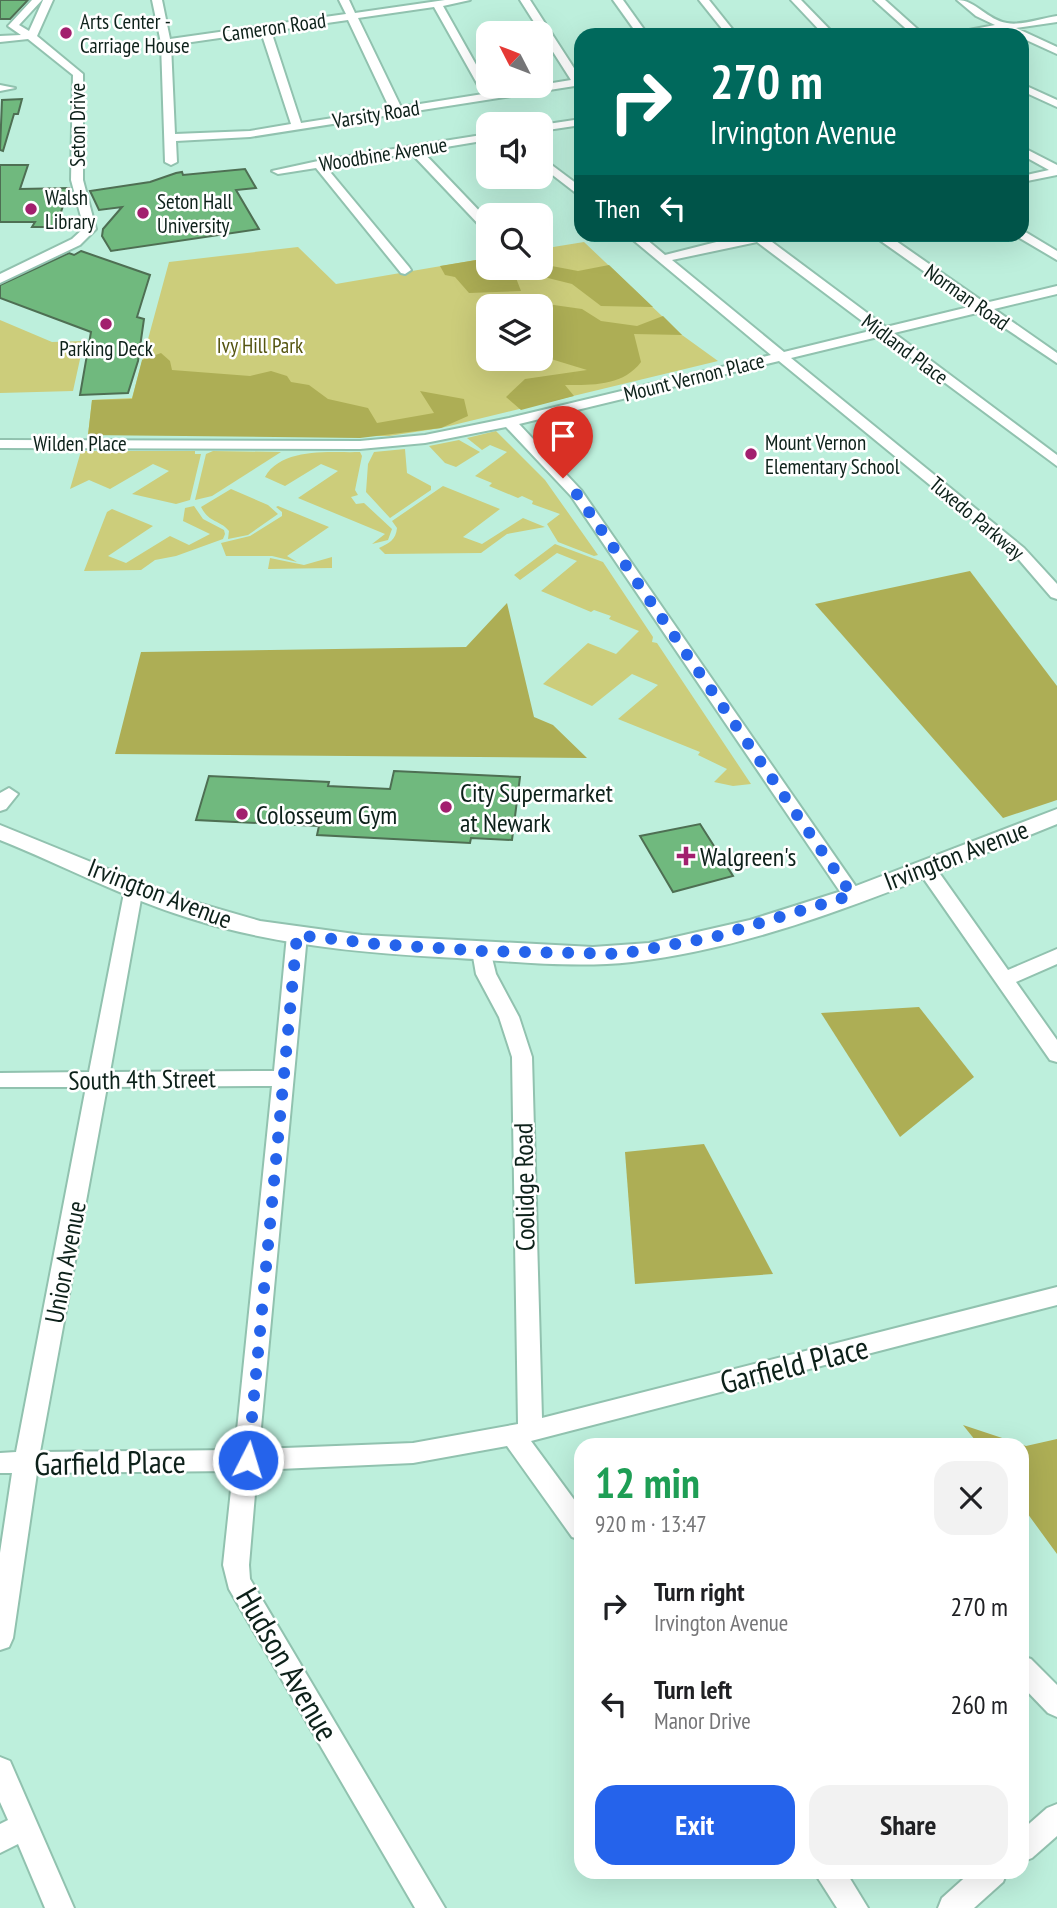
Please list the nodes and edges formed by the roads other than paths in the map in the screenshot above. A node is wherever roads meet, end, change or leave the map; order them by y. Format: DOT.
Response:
graph roads {
  1 [pos="37,0"];
  2 [pos="48,0"];
  3 [pos="157,0"];
  4 [pos="344,0"];
  5 [pos="466,0"];
  6 [pos="525,0"];
  7 [pos="618,0"];
  8 [pos="704,0"];
  9 [pos="796,0"];
  10 [pos="879,0"];
  11 [pos="962,0"];
  12 [pos="437,4"];
  13 [pos="352,16"];
  14 [pos="1057,19"];
  15 [pos="1006,27"];
  16 [pos="638,28"];
  17 [pos="726,28"];
  18 [pos="823,28"];
  19 [pos="911,28"];
  20 [pos="999,28"];
  21 [pos="265,29"];
  22 [pos="27,37"];
  23 [pos="1029,38"];
  24 [pos="0,40"];
  25 [pos="166,43"];
  26 [pos="1057,51"];
  27 [pos="476,73"];
  28 [pos="574,74"];
  29 [pos="574,83"];
  30 [pos="553,86"];
  31 [pos="1029,90"];
  32 [pos="477,98"];
  33 [pos="1057,104"];
  34 [pos="397,111"];
  35 [pos="574,123"];
  36 [pos="553,126"];
  37 [pos="297,127"];
  38 [pos="170,138"];
  39 [pos="476,139"];
  40 [pos="414,149"];
  41 [pos="1029,154"];
  42 [pos="171,162"];
  43 [pos="318,164"];
  44 [pos="553,169"];
  45 [pos="278,171"];
  46 [pos="1057,171"];
  47 [pos="1029,178"];
  48 [pos="574,187"];
  49 [pos="476,214"];
  50 [pos="1029,238"];
  51 [pos="642,242"];
  52 [pos="731,242"];
  53 [pos="764,242"];
  54 [pos="889,242"];
  55 [pos="1057,256"];
  56 [pos="662,259"];
  57 [pos="405,270"];
  58 [pos="0,279"];
  59 [pos="1057,290"];
  60 [pos="984,307"];
  61 [pos="882,332"];
  62 [pos="780,356"];
  63 [pos="1057,359"];
  64 [pos="509,422"];
  65 [pos="0,444"];
  66 [pos="160,444"];
  67 [pos="1057,462"];
  68 [pos="1057,594"];
  69 [pos="1057,816"];
  70 [pos="0,832"];
  71 [pos="926,868"];
  72 [pos="134,888"];
  73 [pos="852,895"];
  74 [pos="297,935"];
  75 [pos="482,951"];
  76 [pos="1057,956"];
  77 [pos="1005,979"];
  78 [pos="1057,1055"];
  79 [pos="283,1078"];
  80 [pos="0,1080"];
  81 [pos="100,1080"];
  82 [pos="1057,1296"];
  83 [pos="521,1433"];
  84 [pos="248,1460"];
  85 [pos="0,1463"];
  86 [pos="26,1463"];
  87 [pos="574,1518"];
  88 [pos="0,1638"];
  89 [pos="1029,1675"];
  90 [pos="1057,1704"];
  91 [pos="0,1770"];
  92 [pos="1057,1818"];
  93 [pos="12,1832"];
  94 [pos="1029,1842"];
  95 [pos="833,1879"];
  96 [pos="985,1879"];
  97 [pos="60,1908"];
  98 [pos="431,1908"];
  99 [pos="854,1908"];
  100 [pos="952,1908"];
  1 -- 22 [label="street, Seton Drive"];
  2 -- 22 [label="street"];
  3 -- 25 [label="street"];
  4 -- 13 [label="street"];
  5 -- 12 [label="street, Cameron Road"];
  6 -- 28 [label="street"];
  7 -- 16 [label="street"];
  8 -- 17 [label="street"];
  9 -- 18 [label="street"];
  10 -- 19 [label="street"];
  11 -- 15 [label="street"];
  12 -- 13 [label="street, Cameron Road"];
  12 -- 27 [label="street"];
  13 -- 21 [label="street, Cameron Road"];
  13 -- 34 [label="street"];
  14 -- 15 [label="street"];
  15 -- 20 [label="street"];
  21 -- 25 [label="street, Cameron Road"];
  21 -- 37 [label="street"];
  22 -- 24 [label="street"];
  22 -- 58 [label="street, Seton Drive"];
  23 -- 26 [label="street"];
  25 -- 38 [label="street"];
  29 -- 30 [label="street, Varsity Road"];
  31 -- 33 [label="street"];
  32 -- 34 [label="street, Varsity Road"];
  34 -- 37 [label="street, Varsity Road"];
  35 -- 36 [label="street"];
  37 -- 38 [label="street, Varsity Road"];
  38 -- 42 [label="street"];
  39 -- 40 [label="street, Woodbine Avenue"];
  40 -- 43 [label="street, Woodbine Avenue"];
  40 -- 49 [label="street"];
  41 -- 46 [label="street"];
  43 -- 45 [label="street, Woodbine Avenue"];
  43 -- 57 [label="street"];
  44 -- 48 [label="street"];
  46 -- 47 [label="street"];
  50 -- 55 [label="street"];
  51 -- 56 [label="street, Tuxedo Parkway"];
  52 -- 56 [label="street"];
  53 -- 61 [label="street, Midland Place"];
  54 -- 60 [label="street, Norman Road"];
  56 -- 62 [label="street, Tuxedo Parkway"];
  59 -- 60 [label="street, Mount Vernon Place"];
  60 -- 61 [label="street, Mount Vernon Place"];
  60 -- 63 [label="street, Norman Road"];
  61 -- 62 [label="street, Mount Vernon Place"];
  61 -- 67 [label="street, Midland Place"];
  62 -- 64 [label="street, Mount Vernon Place"];
  62 -- 68 [label="street, Tuxedo Parkway"];
  64 -- 66 [label="street, Mount Vernon Place"];
  64 -- 73 [label="street"];
  65 -- 66 [label="street, Wilden Place"];
  69 -- 71 [label="main road, Irvington Avenue"];
  70 -- 72 [label="main road, Irvington Avenue"];
  71 -- 73 [label="main road, Irvington Avenue"];
  71 -- 77 [label="street"];
  72 -- 74 [label="main road, Irvington Avenue"];
  72 -- 81 [label="street, Union Avenue"];
  73 -- 75 [label="main road, Irvington Avenue"];
  74 -- 75 [label="main road, Irvington Avenue"];
  74 -- 79 [label="street, Hudson Avenue"];
  75 -- 83 [label="street, Coolidge Road"];
  76 -- 77 [label="street"];
  77 -- 78 [label="street"];
  79 -- 81 [label="street, South 4th Street"];
  79 -- 84 [label="street, Hudson Avenue"];
  80 -- 81 [label="street, South 4th Street"];
  81 -- 86 [label="street, Union Avenue"];
  82 -- 83 [label="street, Garfield Place"];
  83 -- 84 [label="street, Garfield Place"];
  83 -- 87 [label="street"];
  84 -- 86 [label="street, Garfield Place"];
  84 -- 98 [label="street, Hudson Avenue"];
  85 -- 86 [label="street, Garfield Place"];
  86 -- 88 [label="street, Union Avenue"];
  89 -- 90 [label="street"];
  91 -- 93 [label="street"];
  92 -- 94 [label="street"];
  93 -- 97 [label="street"];
  95 -- 99 [label="street"];
  96 -- 100 [label="street"];
}
